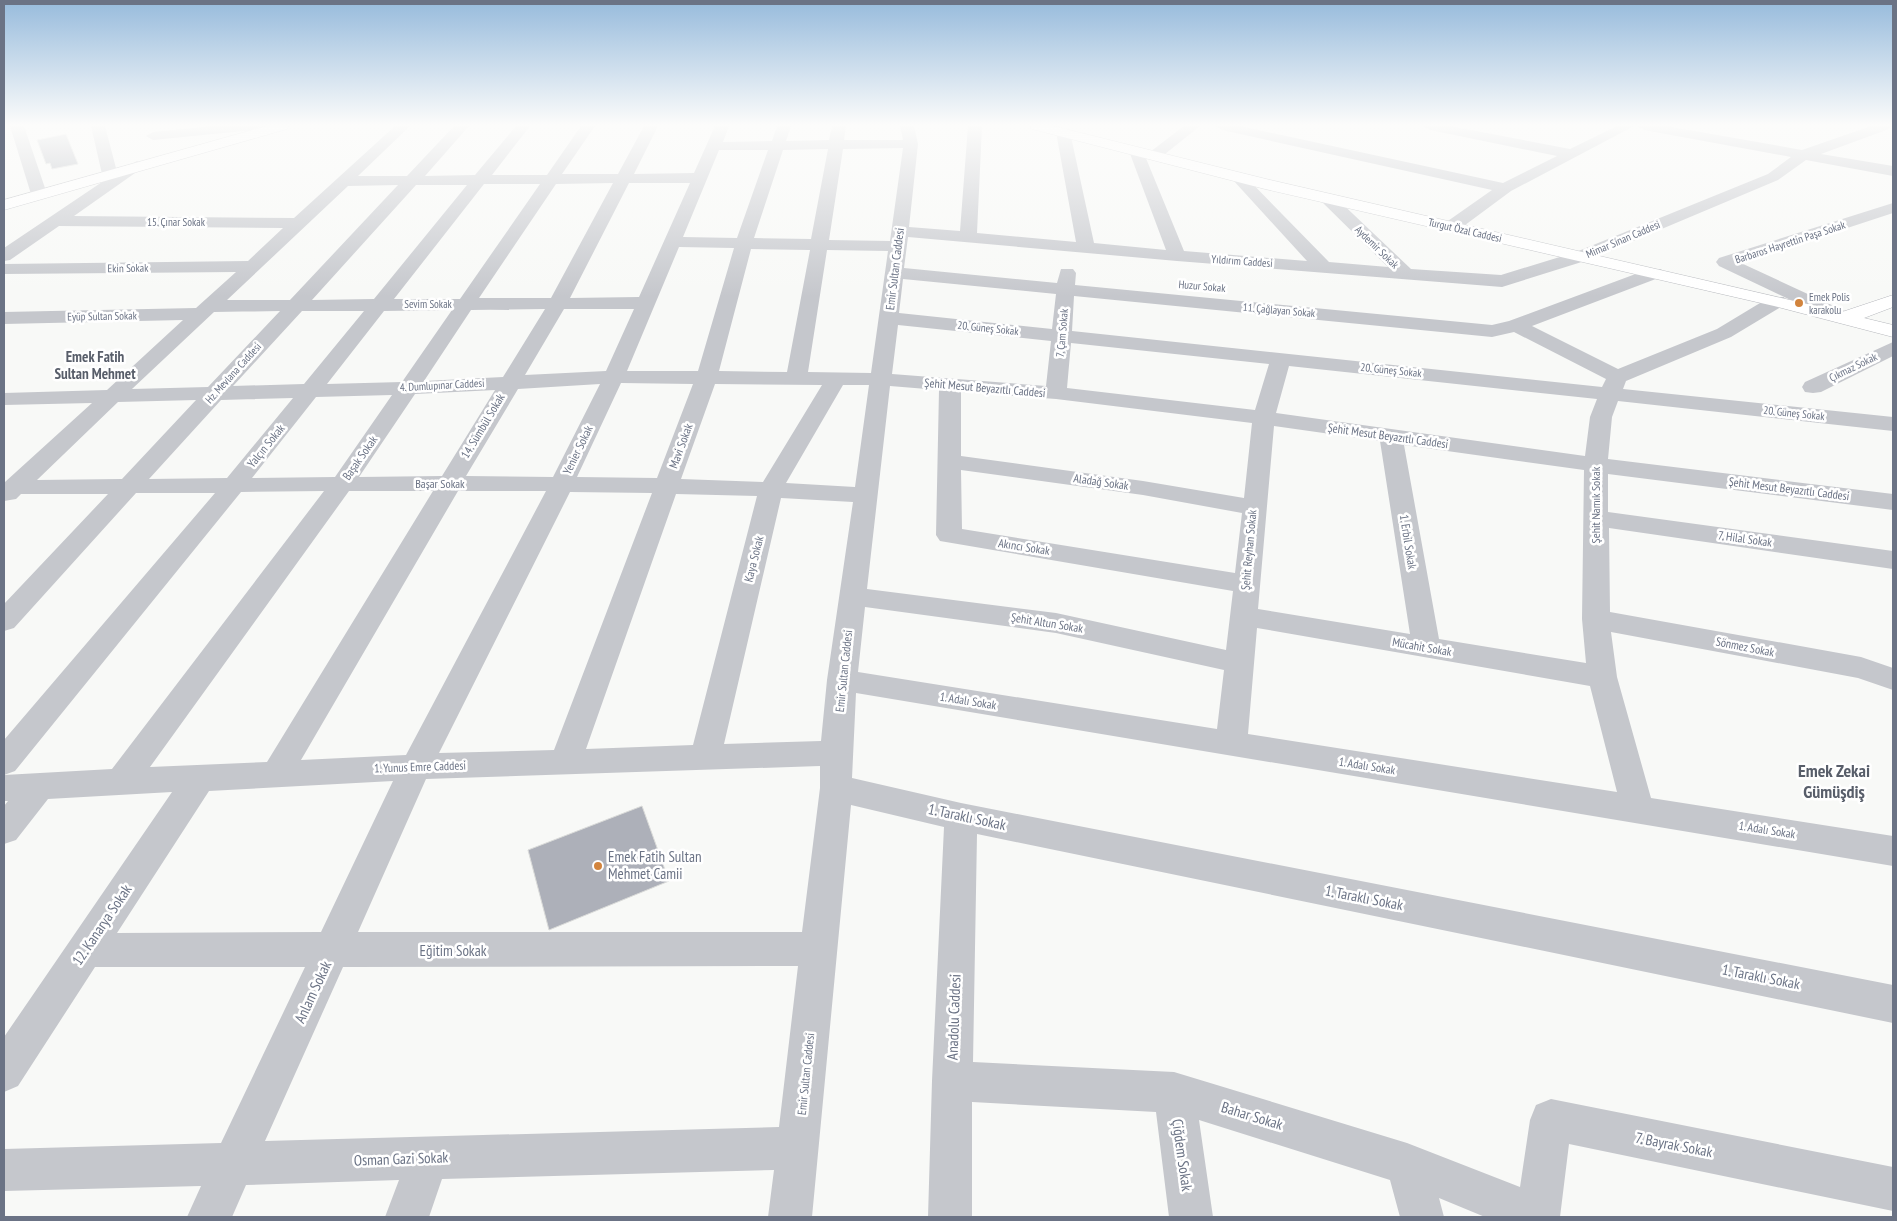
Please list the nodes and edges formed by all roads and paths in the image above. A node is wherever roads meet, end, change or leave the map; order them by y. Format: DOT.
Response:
graph roads {
  1 [pos="35,183"];
  2 [pos="78,183"];
  3 [pos="111,183"];
  4 [pos="342,183"];
  5 [pos="410,183"];
  6 [pos="479,183"];
  7 [pos="548,183"];
  8 [pos="622,183"];
  9 [pos="699,183"];
  10 [pos="764,183"];
  11 [pos="830,183"];
  12 [pos="904,183"];
  13 [pos="971,183"];
  14 [pos="1073,183"];
  15 [pos="1148,183"];
  16 [pos="1244,183"];
  17 [pos="1263,183"];
  18 [pos="1482,183"];
  19 [pos="1515,183"];
  20 [pos="1759,183"];
  21 [pos="1505,188"];
  22 [pos="39,194"];
  23 [pos="1327,198"];
  24 [pos="4,205"];
  25 [pos="1893,208"];
  26 [pos="55,221"];
  27 [pos="298,223"];
  28 [pos="1451,226"];
  29 [pos="12,233"];
  30 [pos="38,233"];
  31 [pos="968,238"];
  32 [pos="674,242"];
  33 [pos="744,242"];
  34 [pos="820,244"];
  35 [pos="1086,248"];
  36 [pos="897,252"];
  37 [pos="4,256"];
  38 [pos="1177,256"];
  39 [pos="1582,256"];
  40 [pos="252,266"];
  41 [pos="1324,268"];
  42 [pos="4,269"];
  43 [pos="1655,273"];
  44 [pos="1406,274"];
  45 [pos="1066,282"];
  46 [pos="1777,301"];
  47 [pos="1893,301"];
  48 [pos="646,302"];
  49 [pos="558,303"];
  50 [pos="379,304"];
  51 [pos="467,304"];
  52 [pos="294,305"];
  53 [pos="205,310"];
  54 [pos="4,318"];
  55 [pos="889,318"];
  56 [pos="1844,318"];
  57 [pos="1510,326"];
  58 [pos="1893,331"];
  59 [pos="1061,336"];
  60 [pos="1893,348"];
  61 [pos="1281,358"];
  62 [pos="614,376"];
  63 [pos="707,376"];
  64 [pos="797,377"];
  65 [pos="837,378"];
  66 [pos="881,379"];
  67 [pos="510,381"];
  68 [pos="950,385"];
  69 [pos="1613,385"];
  70 [pos="1813,387"];
  71 [pos="408,388"];
  72 [pos="311,390"];
  73 [pos="216,392"];
  74 [pos="1056,394"];
  75 [pos="113,395"];
  76 [pos="4,400"];
  77 [pos="1264,418"];
  78 [pos="1893,424"];
  79 [pos="1390,436"];
  80 [pos="949,461"];
  81 [pos="1596,465"];
  82 [pos="562,483"];
  83 [pos="342,484"];
  84 [pos="448,484"];
  85 [pos="234,485"];
  86 [pos="666,485"];
  87 [pos="126,487"];
  88 [pos="771,489"];
  89 [pos="9,492"];
  90 [pos="866,496"];
  91 [pos="1893,502"];
  92 [pos="1253,507"];
  93 [pos="1596,518"];
  94 [pos="1893,560"];
  95 [pos="1246,584"];
  96 [pos="853,596"];
  97 [pos="1243,616"];
  98 [pos="1596,619"];
  99 [pos="4,621"];
  100 [pos="1426,648"];
  101 [pos="1239,663"];
  102 [pos="1602,677"];
  103 [pos="1893,679"];
  104 [pos="842,680"];
  105 [pos="1230,745"];
  106 [pos="836,753"];
  107 [pos="706,756"];
  108 [pos="4,762"];
  109 [pos="565,762"];
  110 [pos="416,767"];
  111 [pos="276,774"];
  112 [pos="200,778"];
  113 [pos="121,782"];
  114 [pos="39,786"];
  115 [pos="4,788"];
  116 [pos="836,788"];
  117 [pos="1638,809"];
  118 [pos="961,817"];
  119 [pos="4,830"];
  120 [pos="1893,851"];
  121 [pos="820,949"];
  122 [pos="86,950"];
  123 [pos="331,951"];
  124 [pos="1893,1004"];
  125 [pos="4,1072"];
  126 [pos="952,1081"];
  127 [pos="1174,1092"];
  128 [pos="798,1148"];
  129 [pos="428,1159"];
  130 [pos="234,1164"];
  131 [pos="1407,1164"];
  132 [pos="4,1170"];
  133 [pos="1893,1189"];
  134 [pos="209,1217"];
  135 [pos="407,1217"];
  136 [pos="790,1217"];
  137 [pos="950,1217"];
  138 [pos="1190,1217"];
  139 [pos="1422,1217"];
  140 [pos="1537,1217"];
  1 -- 22 [label="street"];
  2 -- 22 [label="main road"];
  3 -- 26 [label="street"];
  4 -- 27 [label="street"];
  5 -- 52 [label="street, Hz. Mevlana Caddesi"];
  6 -- 50 [label="street, Yalçın Sokak"];
  7 -- 51 [label="street, Başak Sokak"];
  8 -- 49 [label="street, 14. Sümbül Sokak"];
  9 -- 32 [label="street, Yenier Sokak"];
  10 -- 33 [label="street, Mavi Sokak"];
  11 -- 34 [label="street"];
  12 -- 36 [label="street, Emir Sultan Caddesi"];
  13 -- 31 [label="street"];
  14 -- 35 [label="street"];
  15 -- 38 [label="street"];
  16 -- 41 [label="street"];
  17 -- 23 [label="main road, Turgut Özal Caddesi"];
  18 -- 21 [label="street"];
  19 -- 21 [label="street"];
  20 -- 39 [label="street, Mimar Sinan Caddesi"];
  21 -- 28 [label="street"];
  22 -- 24 [label="main road"];
  23 -- 28 [label="main road, Turgut Özal Caddesi"];
  23 -- 44 [label="street, Aydemir Sokak"];
  25 -- 56 [label="street, Barbaros Hayrettin Paşa Sokak"];
  26 -- 27 [label="street, 15. Çınar Sokak"];
  26 -- 30 [label="street"];
  27 -- 40 [label="street"];
  28 -- 39 [label="main road, Turgut Özal Caddesi"];
  29 -- 30 [label="street"];
  30 -- 37 [label="street"];
  31 -- 35 [label="street, Yıldırım Caddesi"];
  31 -- 36 [label="street, Yıldırım Caddesi"];
  32 -- 33 [label="street"];
  32 -- 48 [label="street, Yenier Sokak"];
  33 -- 34 [label="street"];
  33 -- 63 [label="street, Mavi Sokak"];
  34 -- 36 [label="street"];
  34 -- 64 [label="street"];
  35 -- 38 [label="street, Yıldırım Caddesi"];
  36 -- 45 [label="street, 11. Çağlayan Sokak"];
  36 -- 55 [label="street, Emir Sultan Caddesi"];
  38 -- 41 [label="street, Yıldırım Caddesi"];
  39 -- 43 [label="main road, Turgut Özal Caddesi"];
  39 -- 44 [label="street, Yıldırım Caddesi"];
  40 -- 42 [label="street, Ekin Sokak"];
  40 -- 53 [label="street"];
  41 -- 44 [label="street, Yıldırım Caddesi"];
  43 -- 46 [label="main road, Turgut Özal Caddesi"];
  43 -- 57 [label="street, 11. Çağlayan Sokak"];
  45 -- 57 [label="street, 11. Çağlayan Sokak"];
  45 -- 59 [label="street, 7. Çam Sokak"];
  46 -- 56 [label="main road, Turgut Özal Caddesi"];
  46 -- 69 [label="street"];
  47 -- 56 [label="main road"];
  48 -- 49 [label="street, Sevim Sokak"];
  48 -- 62 [label="street, Yenier Sokak"];
  49 -- 51 [label="street, Sevim Sokak"];
  49 -- 67 [label="street, 14. Sümbül Sokak"];
  50 -- 51 [label="street, Sevim Sokak"];
  50 -- 52 [label="street, Sevim Sokak"];
  50 -- 72 [label="street, Yalçın Sokak"];
  51 -- 71 [label="street, Başak Sokak"];
  52 -- 53 [label="street, Sevim Sokak"];
  52 -- 73 [label="street, Hz. Mevlana Caddesi"];
  53 -- 54 [label="street, Eyüp Sultan Sokak"];
  53 -- 75 [label="street"];
  55 -- 59 [label="street, 20. Güneş Sokak"];
  55 -- 66 [label="street, Emir Sultan Caddesi"];
  56 -- 58 [label="main road, Turgut Özal Caddesi"];
  57 -- 69 [label="street"];
  59 -- 61 [label="street, 20. Güneş Sokak"];
  59 -- 74 [label="street, 7. Çam Sokak"];
  60 -- 70 [label="street, Çıkmaz Sokak"];
  61 -- 69 [label="street, 20. Güneş Sokak"];
  61 -- 77 [label="street, Şehit Reyhan Sokak"];
  62 -- 63 [label="street, 4. Dumlupınar Caddesi"];
  62 -- 67 [label="street, 4. Dumlupınar Caddesi"];
  62 -- 82 [label="street, Yenier Sokak"];
  63 -- 64 [label="street, 4. Dumlupınar Caddesi"];
  63 -- 86 [label="street, Mavi Sokak"];
  64 -- 65 [label="street, 4. Dumlupınar Caddesi"];
  65 -- 66 [label="street, 4. Dumlupınar Caddesi"];
  65 -- 88 [label="street, Kaya Sokak"];
  66 -- 68 [label="street, Şehit Mesut Beyazıtlı Caddesi"];
  66 -- 90 [label="street, Emir Sultan Caddesi"];
  67 -- 71 [label="street, 4. Dumlupınar Caddesi"];
  67 -- 84 [label="street, 14. Sümbül Sokak"];
  68 -- 74 [label="street, Şehit Mesut Beyazıtlı Caddesi"];
  68 -- 80 [label="street, Akıncı Sokak"];
  69 -- 78 [label="street, 20. Güneş Sokak"];
  69 -- 81 [label="street, Şehit Namık Sokak"];
  71 -- 72 [label="street, 4. Dumlupınar Caddesi"];
  71 -- 83 [label="street, Başak Sokak"];
  72 -- 73 [label="street, 4. Dumlupınar Caddesi"];
  72 -- 85 [label="street, Yalçın Sokak"];
  73 -- 75 [label="street, 4. Dumlupınar Caddesi"];
  73 -- 87 [label="street, Hz. Mevlana Caddesi"];
  74 -- 77 [label="street, Şehit Mesut Beyazıtlı Caddesi"];
  75 -- 76 [label="street, 4. Dumlupınar Caddesi"];
  75 -- 89 [label="street"];
  77 -- 79 [label="street, Şehit Mesut Beyazıtlı Caddesi"];
  77 -- 92 [label="street, Şehit Reyhan Sokak"];
  79 -- 81 [label="street, Şehit Mesut Beyazıtlı Caddesi"];
  79 -- 100 [label="street, 1. Erbil Sokak"];
  80 -- 92 [label="street, Aladağ Sokak"];
  80 -- 95 [label="street, Akıncı Sokak"];
  81 -- 91 [label="street, Şehit Mesut Beyazıtlı Caddesi"];
  81 -- 93 [label="street, Şehit Namık Sokak"];
  82 -- 84 [label="street, Başar Sokak"];
  82 -- 86 [label="street, Başar Sokak"];
  82 -- 110 [label="street, Yenier Sokak"];
  83 -- 84 [label="street, Başar Sokak"];
  83 -- 85 [label="street, Başar Sokak"];
  83 -- 113 [label="street, Başak Sokak"];
  84 -- 111 [label="street, 14. Sümbül Sokak"];
  85 -- 87 [label="street, Başar Sokak"];
  85 -- 108 [label="street, Yalçın Sokak"];
  86 -- 88 [label="street, Başar Sokak"];
  86 -- 109 [label="street, Mavi Sokak"];
  87 -- 89 [label="street, Başar Sokak"];
  87 -- 99 [label="street, Hz. Mevlana Caddesi"];
  88 -- 90 [label="street, Başar Sokak"];
  88 -- 107 [label="street, Kaya Sokak"];
  90 -- 96 [label="street, Emir Sultan Caddesi"];
  92 -- 95 [label="street, Şehit Reyhan Sokak"];
  93 -- 94 [label="street, 7. Hilal Sokak"];
  93 -- 98 [label="street, Şehit Namık Sokak"];
  95 -- 97 [label="street, Şehit Reyhan Sokak"];
  96 -- 101 [label="street, Şehit Altun Sokak"];
  96 -- 104 [label="street, Emir Sultan Caddesi"];
  97 -- 100 [label="street, Mücahit Sokak"];
  97 -- 101 [label="street, Şehit Reyhan Sokak"];
  98 -- 102 [label="street, Şehit Namık Sokak"];
  98 -- 103 [label="street, Sönmez Sokak"];
  100 -- 102 [label="street, Mücahit Sokak"];
  101 -- 105 [label="street, Şehit Reyhan Sokak"];
  102 -- 117 [label="street, Şehit Namık Sokak"];
  104 -- 105 [label="street, 1. Adalı Sokak"];
  104 -- 106 [label="street, Emir Sultan Caddesi"];
  105 -- 117 [label="street, 1. Adalı Sokak"];
  106 -- 107 [label="street, 1. Yunus Emre Caddesi"];
  106 -- 116 [label="street, Emir Sultan Caddesi"];
  107 -- 109 [label="street, 1. Yunus Emre Caddesi"];
  109 -- 110 [label="street, 1. Yunus Emre Caddesi"];
  110 -- 111 [label="street, 1. Yunus Emre Caddesi"];
  110 -- 123 [label="street, Anlam Sokak"];
  111 -- 112 [label="street, 1. Yunus Emre Caddesi"];
  112 -- 113 [label="street, 1. Yunus Emre Caddesi"];
  112 -- 122 [label="street, 12. Kanarya Sokak"];
  113 -- 114 [label="street, 1. Yunus Emre Caddesi"];
  114 -- 115 [label="street, 1. Yunus Emre Caddesi"];
  114 -- 119 [label="street"];
  116 -- 118 [label="street, 1. Taraklı Sokak"];
  116 -- 121 [label="street, Emir Sultan Caddesi"];
  117 -- 120 [label="street, 1. Adalı Sokak"];
  118 -- 124 [label="street, 1. Taraklı Sokak"];
  118 -- 126 [label="street, Anadolu Caddesi"];
  121 -- 123 [label="street, Eğitim Sokak"];
  121 -- 128 [label="street, Emir Sultan Caddesi"];
  122 -- 123 [label="street, Eğitim Sokak"];
  122 -- 125 [label="street, 12. Kanarya Sokak"];
  123 -- 130 [label="street, Anlam Sokak"];
  126 -- 127 [label="street, Bahar Sokak"];
  126 -- 137 [label="street, Anadolu Caddesi"];
  127 -- 131 [label="street, Bahar Sokak"];
  127 -- 138 [label="street, Çiğdem Sokak"];
  128 -- 129 [label="street, Osman Gazi Sokak"];
  128 -- 136 [label="street, Emir Sultan Caddesi"];
  129 -- 130 [label="street, Osman Gazi Sokak"];
  129 -- 135 [label="street"];
  130 -- 132 [label="street, Osman Gazi Sokak"];
  130 -- 134 [label="street, Anlam Sokak"];
  131 -- 139 [label="street"];
  131 -- 140 [label="street, Bahar Sokak"];
  133 -- 140 [label="street, 7. Bayrak Sokak"];
}
